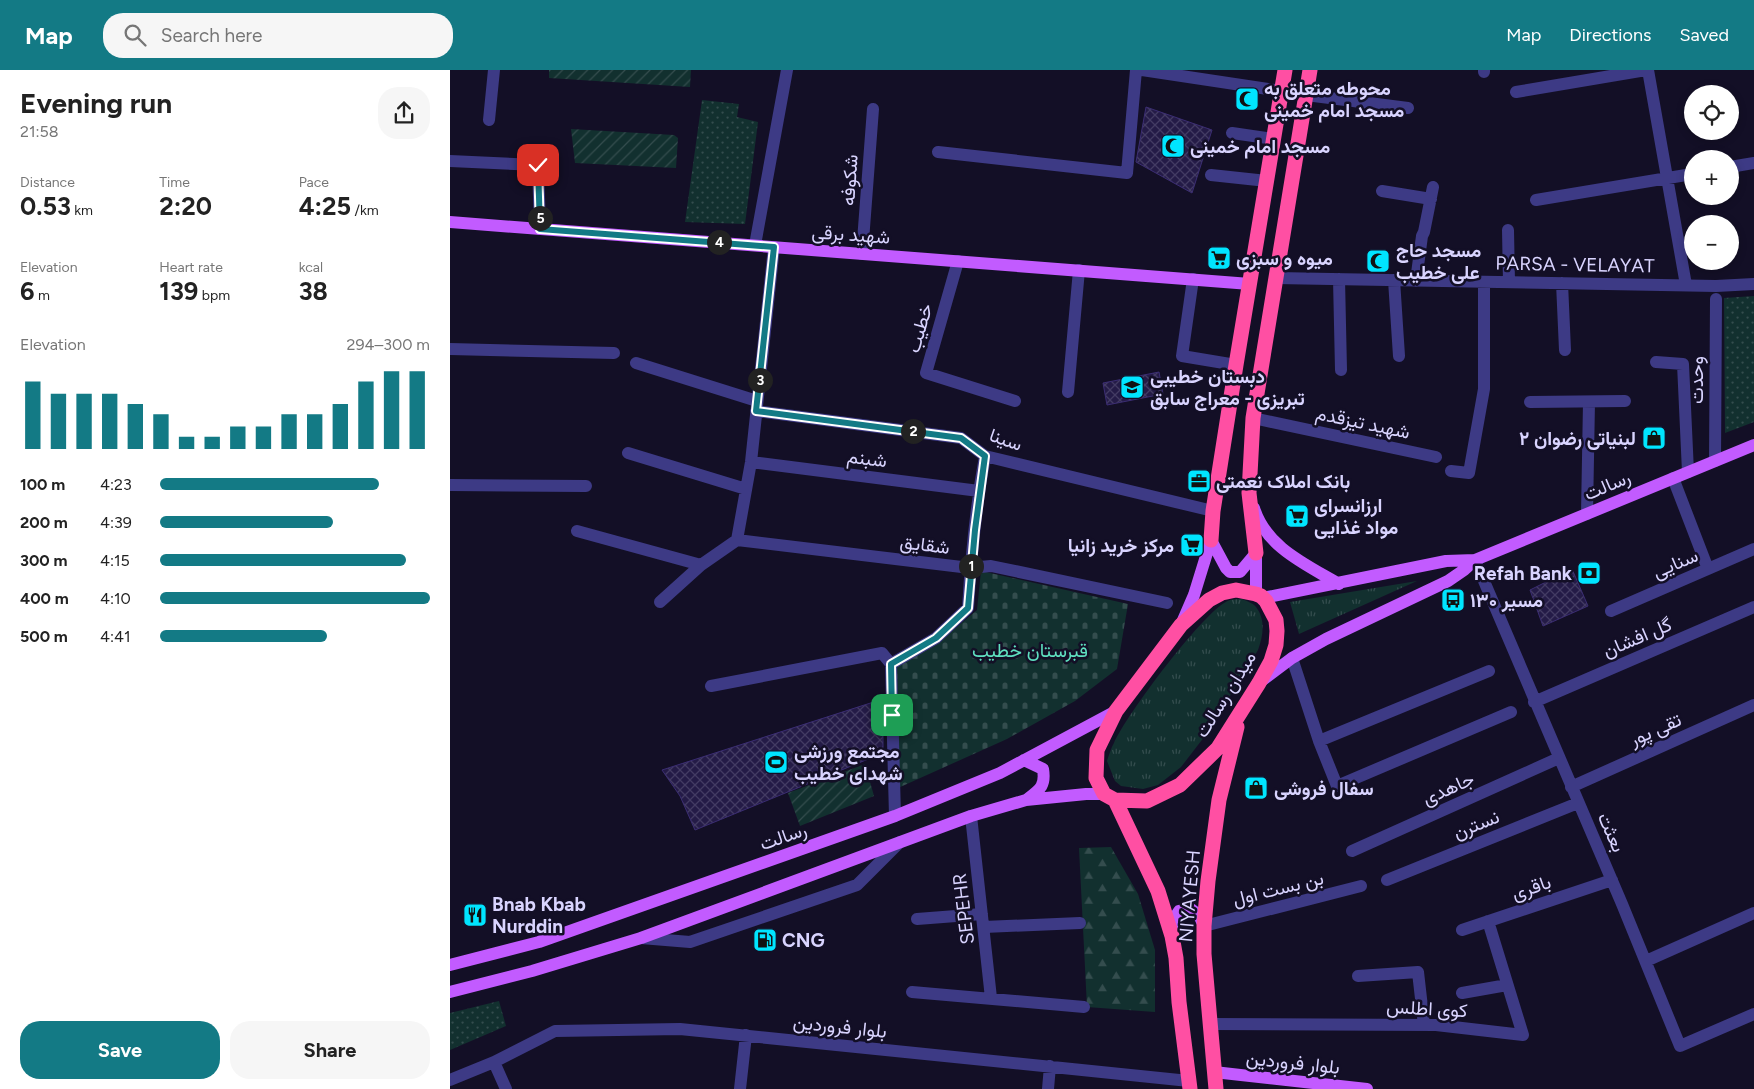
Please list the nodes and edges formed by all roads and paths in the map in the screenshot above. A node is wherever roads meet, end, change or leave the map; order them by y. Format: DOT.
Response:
graph roads {
  1 [pos="494,70"];
  2 [pos="787,70"];
  3 [pos="1136,70"];
  4 [pos="1142,70"];
  5 [pos="1285,70"];
  6 [pos="1310,70"];
  7 [pos="1647,70"];
  8 [pos="1281,91"];
  9 [pos="1516,92"];
  10 [pos="1306,95"];
  11 [pos="1408,108"];
  12 [pos="873,109"];
  13 [pos="489,120"];
  14 [pos="1232,133"];
  15 [pos="1274,139"];
  16 [pos="938,152"];
  17 [pos="450,161"];
  18 [pos="1754,163"];
  19 [pos="1739,166"];
  20 [pos="1211,175"];
  21 [pos="1684,175"];
  22 [pos="1667,178"];
  23 [pos="1267,181"];
  24 [pos="1382,191"];
  25 [pos="1536,200"];
  26 [pos="450,222"];
  27 [pos="540,229"];
  28 [pos="1508,230"];
  29 [pos="755,245"];
  30 [pos="774,247"];
  31 [pos="862,254"];
  32 [pos="958,261"];
  33 [pos="1079,270"];
  34 [pos="1276,278"];
  35 [pos="1192,279"];
  36 [pos="1339,279"];
  37 [pos="1394,280"];
  38 [pos="1416,280"];
  39 [pos="1484,282"];
  40 [pos="1509,282"];
  41 [pos="1562,283"];
  42 [pos="1250,284"];
  43 [pos="1754,284"];
  44 [pos="1686,285"];
  45 [pos="1716,299"];
  46 [pos="450,349"];
  47 [pos="1565,350"];
  48 [pos="614,353"];
  49 [pos="1399,356"];
  50 [pos="1656,362"];
  51 [pos="636,363"];
  52 [pos="1236,365"];
  53 [pos="1341,370"];
  54 [pos="1068,392"];
  55 [pos="1015,401"];
  56 [pos="1625,401"];
  57 [pos="1530,402"];
  58 [pos="1589,402"];
  59 [pos="757,406"];
  60 [pos="1253,418"];
  61 [pos="1754,445"];
  62 [pos="628,454"];
  63 [pos="985,456"];
  64 [pos="1436,457"];
  65 [pos="1715,461"];
  66 [pos="751,462"];
  67 [pos="1451,471"];
  68 [pos="1688,472"];
  69 [pos="1673,478"];
  70 [pos="450,485"];
  71 [pos="586,486"];
  72 [pos="746,489"];
  73 [pos="979,491"];
  74 [pos="1249,493"];
  75 [pos="1213,510"];
  76 [pos="1587,514"];
  77 [pos="577,531"];
  78 [pos="736,540"];
  79 [pos="1211,540"];
  80 [pos="1754,549"];
  81 [pos="1256,552"];
  82 [pos="1475,560"];
  83 [pos="700,565"];
  84 [pos="970,568"];
  85 [pos="1708,569"];
  86 [pos="1338,584"];
  87 [pos="1259,596"];
  88 [pos="660,602"];
  89 [pos="1167,603"];
  90 [pos="1754,607"];
  91 [pos="1611,611"];
  92 [pos="1181,624"];
  93 [pos="1292,658"];
  94 [pos="891,664"];
  95 [pos="1489,671"];
  96 [pos="1259,684"];
  97 [pos="711,686"];
  98 [pos="1534,702"];
  99 [pos="1754,705"];
  100 [pos="1242,710"];
  101 [pos="1116,711"];
  102 [pos="1511,712"];
  103 [pos="1319,741"];
  104 [pos="1559,758"];
  105 [pos="1024,760"];
  106 [pos="1571,786"];
  107 [pos="1110,797"];
  108 [pos="1026,800"];
  109 [pos="1578,803"];
  110 [pos="895,816"];
  111 [pos="971,816"];
  112 [pos="900,842"];
  113 [pos="1352,851"];
  114 [pos="1387,880"];
  115 [pos="1612,880"];
  116 [pos="1361,886"];
  117 [pos="1754,913"];
  118 [pos="917,919"];
  119 [pos="983,921"];
  120 [pos="1488,922"];
  121 [pos="1080,923"];
  122 [pos="1204,926"];
  123 [pos="1462,930"];
  124 [pos="1172,936"];
  125 [pos="641,938"];
  126 [pos="1646,961"];
  127 [pos="450,965"];
  128 [pos="1358,976"];
  129 [pos="1507,985"];
  130 [pos="450,992"];
  131 [pos="912,992"];
  132 [pos="1462,993"];
  133 [pos="991,998"];
  134 [pos="1084,1007"];
  135 [pos="1754,1014"];
  136 [pos="1210,1024"];
  137 [pos="1424,1025"];
  138 [pos="746,1035"];
  139 [pos="494,1062"];
  140 [pos="1050,1066"];
  141 [pos="1214,1072"];
  142 [pos="450,1080"];
  143 [pos="1190,1085"];
  144 [pos="506,1089"];
  145 [pos="740,1089"];
  146 [pos="1048,1089"];
  147 [pos="1216,1089"];
  148 [pos="1367,1089"];
  1 -- 13 [label="street"];
  2 -- 29 [label="street"];
  3 -- 16 [label="street"];
  4 -- 8 [label="street"];
  5 -- 8 [label="highway"];
  6 -- 10 [label="highway"];
  7 -- 9 [label="street"];
  7 -- 22 [label="street"];
  8 -- 15 [label="highway"];
  10 -- 11 [label="street"];
  10 -- 34 [label="highway"];
  12 -- 31 [label="street, شکوفه"];
  14 -- 15 [label="street"];
  15 -- 23 [label="highway"];
  17 -- 27 [label="street"];
  18 -- 19 [label="street"];
  20 -- 23 [label="street"];
  21 -- 22 [label="street"];
  22 -- 25 [label="street"];
  22 -- 44 [label="street"];
  23 -- 42 [label="highway"];
  24 -- 38 [label="street"];
  26 -- 27 [label="main road, شهید برقی"];
  27 -- 29 [label="main road, شهید برقی"];
  28 -- 40 [label="street"];
  29 -- 30 [label="main road, شهید برقی"];
  30 -- 31 [label="main road, شهید برقی"];
  30 -- 59 [label="street"];
  31 -- 32 [label="main road, شهید برقی"];
  32 -- 33 [label="main road, شهید برقی"];
  32 -- 55 [label="street, خطیب"];
  33 -- 35 [label="main road, شهید برقی"];
  33 -- 54 [label="street"];
  34 -- 36 [label="street, PARSA - VELAYAT"];
  34 -- 60 [label="highway"];
  35 -- 42 [label="main road, شهید برقی"];
  35 -- 52 [label="street"];
  36 -- 37 [label="street, PARSA - VELAYAT"];
  36 -- 53 [label="street"];
  37 -- 38 [label="street, PARSA - VELAYAT"];
  37 -- 49 [label="street"];
  38 -- 39 [label="street, PARSA - VELAYAT"];
  39 -- 40 [label="street, PARSA - VELAYAT"];
  39 -- 67 [label="street"];
  40 -- 41 [label="street, PARSA - VELAYAT"];
  41 -- 44 [label="street, PARSA - VELAYAT"];
  41 -- 47 [label="street"];
  42 -- 52 [label="highway"];
  43 -- 44 [label="street, PARSA - VELAYAT"];
  45 -- 65 [label="street, وحدت"];
  46 -- 48 [label="street"];
  50 -- 68 [label="street"];
  51 -- 59 [label="street, سینا"];
  52 -- 75 [label="highway"];
  56 -- 58 [label="street"];
  57 -- 58 [label="street"];
  58 -- 76 [label="street"];
  59 -- 63 [label="street, سینا"];
  59 -- 66 [label="street"];
  60 -- 64 [label="street, شهید تیزقدم"];
  60 -- 74 [label="highway"];
  61 -- 65 [label="main road, رسالت"];
  62 -- 72 [label="street"];
  63 -- 73 [label="street"];
  63 -- 75 [label="street, سینا"];
  65 -- 68 [label="main road, رسالت"];
  66 -- 72 [label="street"];
  66 -- 73 [label="street, شبنم"];
  68 -- 69 [label="main road, رسالت"];
  69 -- 76 [label="main road, رسالت"];
  69 -- 85 [label="street"];
  70 -- 71 [label="street"];
  72 -- 78 [label="street"];
  73 -- 84 [label="street"];
  74 -- 81 [label="highway"];
  74 -- 86 [label="main road"];
  75 -- 79 [label="highway"];
  76 -- 82 [label="main road, رسالت"];
  77 -- 83 [label="street"];
  78 -- 83 [label="street"];
  78 -- 84 [label="street, شقایق"];
  79 -- 81 [label="main road"];
  79 -- 92 [label="main road"];
  80 -- 85 [label="street, سنایی"];
  81 -- 87 [label="main road"];
  82 -- 86 [label="main road, رسالت"];
  82 -- 93 [label="main road, رسالت"];
  82 -- 98 [label="street, بعثت"];
  83 -- 88 [label="street"];
  84 -- 89 [label="street, شقایق"];
  84 -- 94 [label="street"];
  85 -- 91 [label="street, سنایی"];
  86 -- 87 [label="main road, رسالت"];
  87 -- 92 [label="highway"];
  87 -- 96 [label="highway, میدان رسالت"];
  90 -- 98 [label="street, گل افشان"];
  92 -- 101 [label="highway"];
  93 -- 96 [label="main road, رسالت"];
  93 -- 103 [label="street"];
  94 -- 97 [label="street"];
  94 -- 110 [label="street"];
  95 -- 103 [label="street"];
  96 -- 100 [label="highway, میدان رسالت"];
  98 -- 104 [label="street, بعثت"];
  99 -- 106 [label="street, تقی پور"];
  100 -- 107 [label="highway, میدان رسالت"];
  100 -- 122 [label="highway, NIYAYESH"];
  101 -- 105 [label="main road, رسالت"];
  101 -- 107 [label="highway"];
  102 -- 103 [label="street"];
  104 -- 106 [label="street, بعثت"];
  104 -- 113 [label="street, جاهدی"];
  105 -- 108 [label="main road"];
  105 -- 110 [label="main road, رسالت"];
  106 -- 109 [label="street, بعثت"];
  107 -- 108 [label="main road"];
  107 -- 124 [label="highway, NIYAYESH"];
  108 -- 111 [label="main road"];
  109 -- 114 [label="street, نسترن"];
  109 -- 115 [label="street, بعثت"];
  110 -- 127 [label="main road, رسالت"];
  111 -- 112 [label="main road"];
  111 -- 119 [label="street, SEPEHR"];
  112 -- 125 [label="main road"];
  112 -- 125 [label="street"];
  115 -- 120 [label="street, باقری"];
  115 -- 126 [label="street, بعثت"];
  116 -- 122 [label="street, بن بست اول"];
  117 -- 126 [label="street"];
  118 -- 119 [label="street"];
  119 -- 121 [label="street"];
  119 -- 133 [label="street, SEPEHR"];
  120 -- 123 [label="street, باقری"];
  120 -- 129 [label="street, کوی اطلس"];
  122 -- 124 [label="main road"];
  122 -- 136 [label="highway, NIYAYESH"];
  124 -- 143 [label="highway, NIYAYESH"];
  125 -- 130 [label="main road"];
  126 -- 135 [label="street, بعثت"];
  128 -- 137 [label="street"];
  129 -- 132 [label="street"];
  129 -- 137 [label="street, کوی اطلس"];
  131 -- 133 [label="street"];
  133 -- 134 [label="street"];
  136 -- 137 [label="street, کوی اطلس"];
  136 -- 141 [label="highway, NIYAYESH"];
  138 -- 139 [label="street, بلوار فروردین"];
  138 -- 140 [label="street, بلوار فروردین"];
  138 -- 145 [label="street"];
  139 -- 142 [label="street, بلوار فروردین"];
  139 -- 144 [label="street"];
  140 -- 143 [label="street, بلوار فروردین"];
  140 -- 146 [label="street"];
  141 -- 147 [label="highway, NIYAYESH"];
  141 -- 148 [label="main road, بلوار فروردین"];
}
